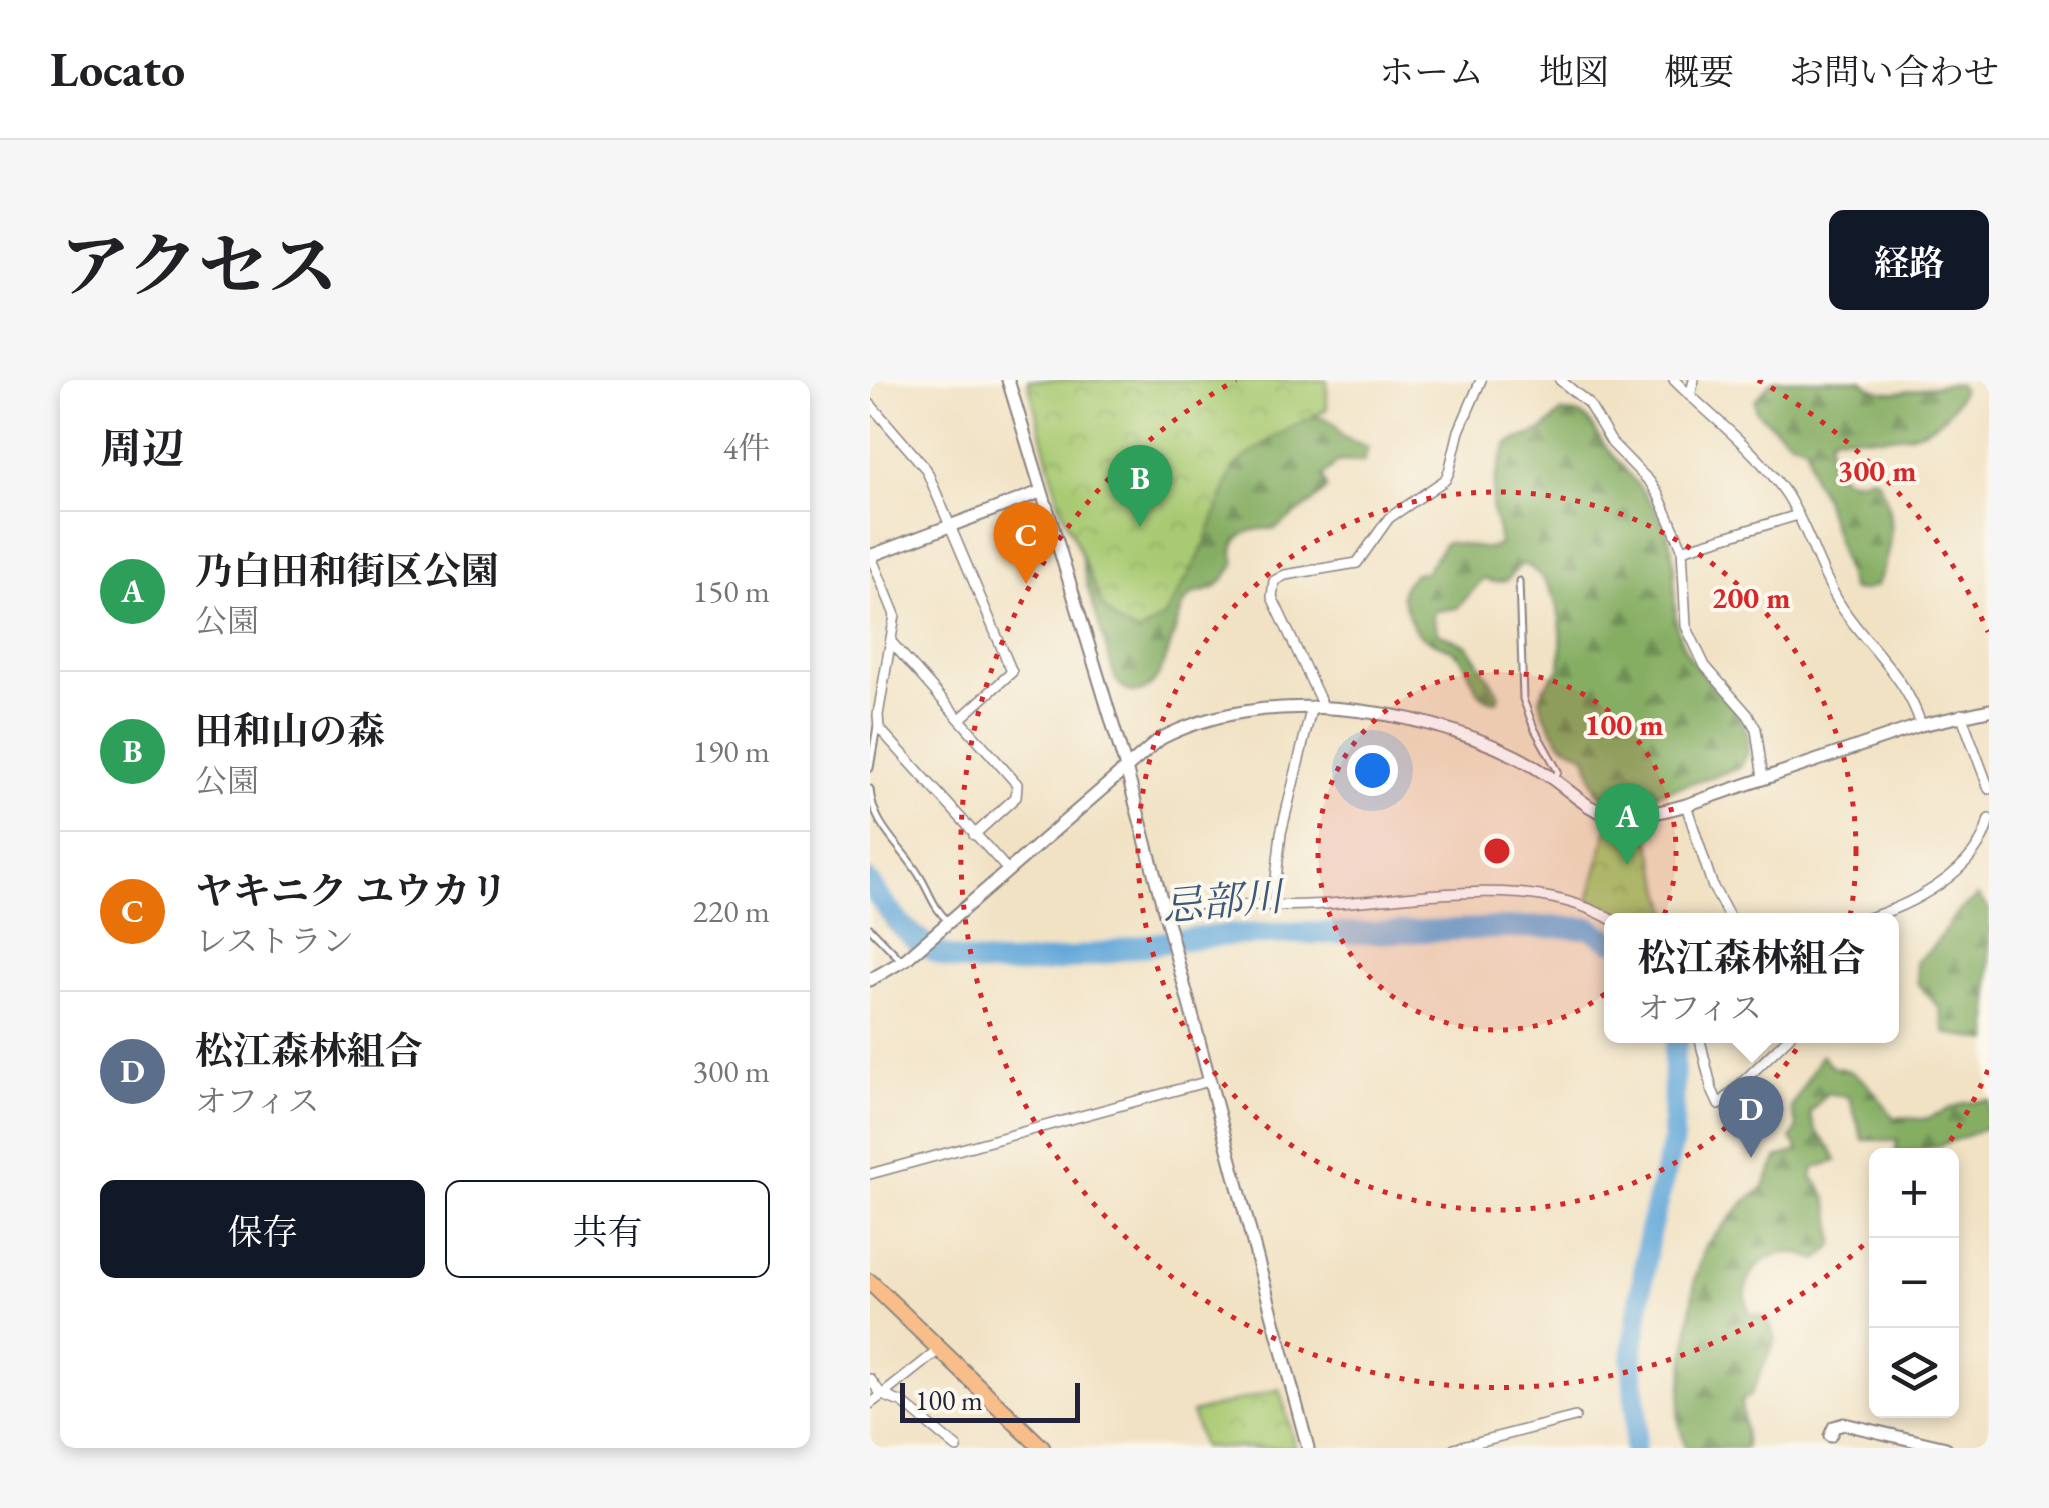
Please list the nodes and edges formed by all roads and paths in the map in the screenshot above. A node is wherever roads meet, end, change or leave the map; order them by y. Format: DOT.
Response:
graph roads {
  1 [pos="1008,380"];
  2 [pos="1481,380"];
  3 [pos="1560,380"];
  4 [pos="1674,380"];
  5 [pos="1694,380"];
  6 [pos="1690,396"];
  7 [pos="870,404"];
  8 [pos="1040,492"];
  9 [pos="1798,515"];
  10 [pos="950,524"];
  11 [pos="1682,550"];
  12 [pos="870,556"];
  13 [pos="1518,581"];
  14 [pos="893,644"];
  15 [pos="1318,706"];
  16 [pos="1989,710"];
  17 [pos="1961,714"];
  18 [pos="960,718"];
  19 [pos="878,722"];
  20 [pos="1922,725"];
  21 [pos="870,768"];
  22 [pos="1126,768"];
  23 [pos="1763,779"];
  24 [pos="1555,780"];
  25 [pos="870,788"];
  26 [pos="1989,789"];
  27 [pos="1686,805"];
  28 [pos="1989,819"];
  29 [pos="974,835"];
  30 [pos="1007,869"];
  31 [pos="1162,906"];
  32 [pos="1273,906"];
  33 [pos="1728,913"];
  34 [pos="1880,913"];
  35 [pos="1604,916"];
  36 [pos="946,922"];
  37 [pos="870,928"];
  38 [pos="904,960"];
  39 [pos="871,978"];
  40 [pos="1701,1043"];
  41 [pos="1783,1043"];
  42 [pos="1210,1081"];
  43 [pos="870,1174"];
  44 [pos="870,1282"];
  45 [pos="940,1349"];
  46 [pos="870,1378"];
  47 [pos="882,1395"];
  48 [pos="870,1404"];
  49 [pos="1575,1417"];
  50 [pos="1828,1442"];
  51 [pos="957,1448"];
  52 [pos="1042,1448"];
  53 [pos="1308,1448"];
  54 [pos="1454,1448"];
  55 [pos="1946,1448"];
  1 -- 8 [label="street"];
  2 -- 15 [label="street"];
  3 -- 11 [label="street"];
  4 -- 6 [label="street"];
  5 -- 6 [label="street"];
  6 -- 9 [label="street"];
  7 -- 10 [label="street"];
  8 -- 10 [label="street"];
  8 -- 22 [label="street"];
  9 -- 11 [label="street"];
  9 -- 20 [label="street"];
  10 -- 12 [label="street"];
  10 -- 18 [label="street"];
  11 -- 23 [label="street"];
  12 -- 14 [label="street"];
  13 -- 24 [label="lane"];
  14 -- 18 [label="street"];
  14 -- 19 [label="street"];
  15 -- 22 [label="street"];
  15 -- 24 [label="street"];
  15 -- 32 [label="street"];
  16 -- 17 [label="street"];
  17 -- 20 [label="street"];
  17 -- 26 [label="street"];
  18 -- 29 [label="street"];
  19 -- 21 [label="lane"];
  19 -- 29 [label="street"];
  20 -- 23 [label="street"];
  22 -- 30 [label="street"];
  22 -- 31 [label="street"];
  23 -- 27 [label="street"];
  24 -- 27 [label="street"];
  25 -- 36 [label="lane"];
  27 -- 33 [label="street"];
  28 -- 34 [label="street"];
  29 -- 30 [label="street"];
  30 -- 36 [label="street"];
  31 -- 32 [label="street"];
  31 -- 42 [label="street"];
  32 -- 35 [label="street"];
  36 -- 38 [label="street"];
  37 -- 38 [label="lane"];
  38 -- 39 [label="street"];
  40 -- 41 [label="street"];
  42 -- 43 [label="street"];
  42 -- 53 [label="street"];
  44 -- 45 [label="main road"];
  45 -- 47 [label="street"];
  45 -- 52 [label="main road"];
  46 -- 47 [label="street"];
  47 -- 48 [label="street"];
  47 -- 51 [label="street"];
  49 -- 54 [label="street"];
  50 -- 55 [label="street"];
}
